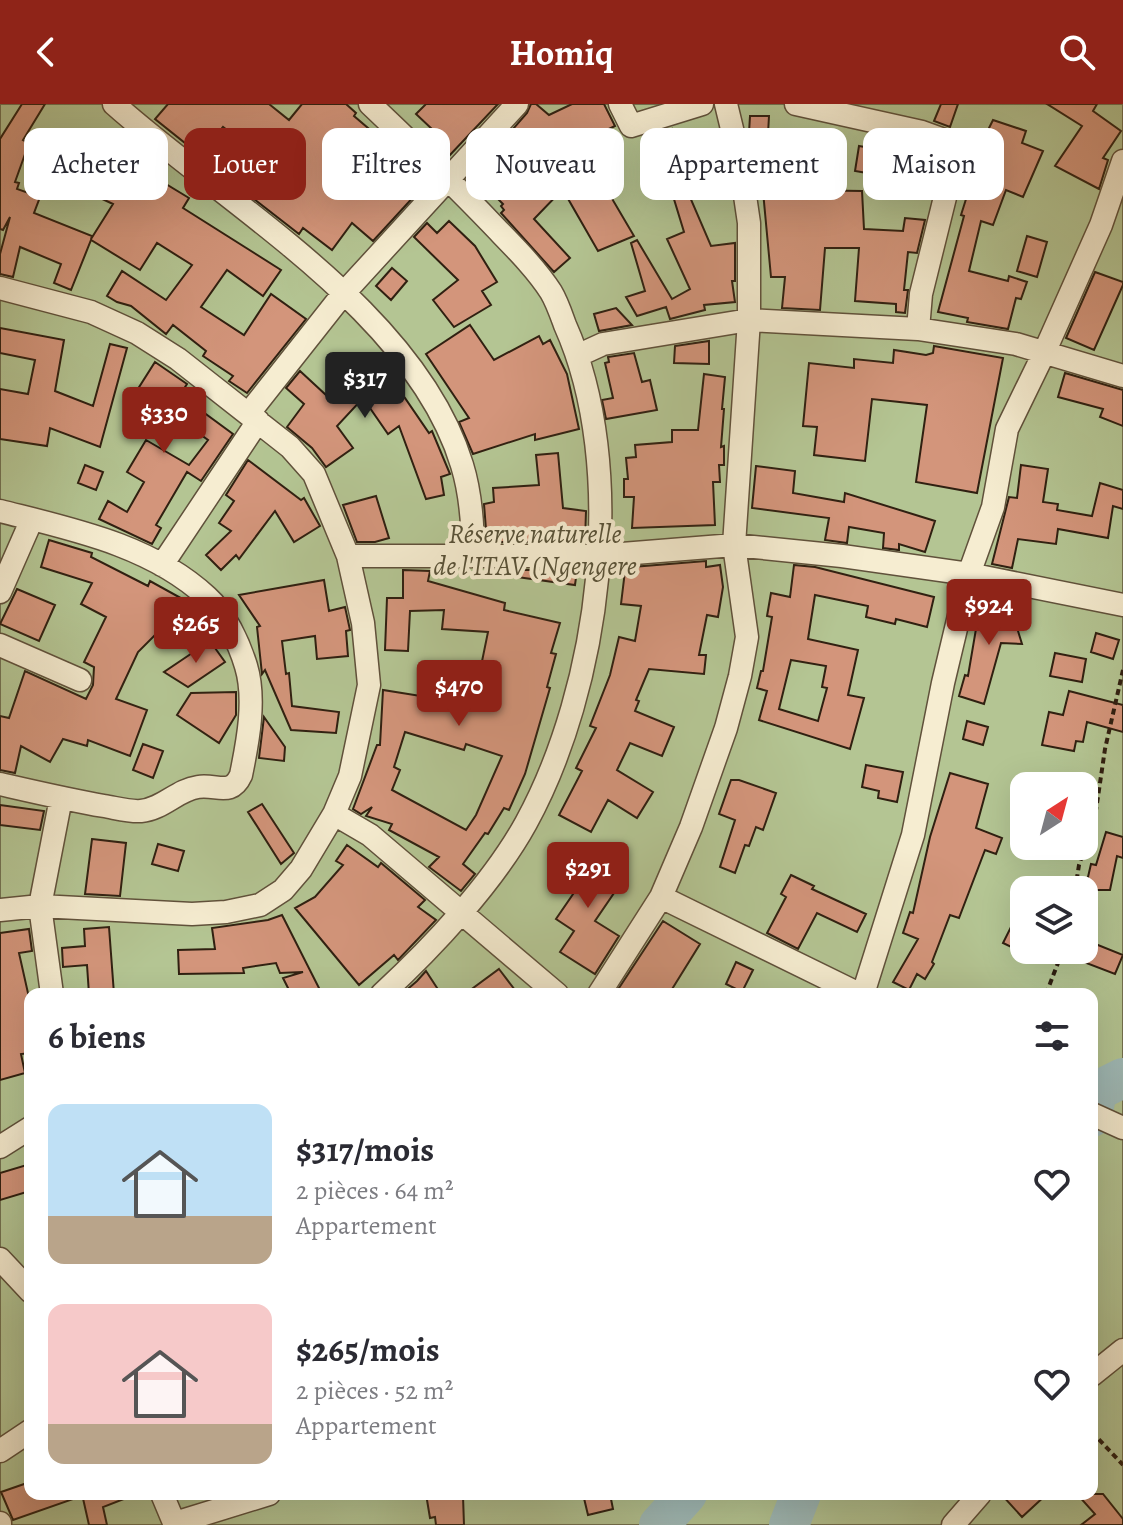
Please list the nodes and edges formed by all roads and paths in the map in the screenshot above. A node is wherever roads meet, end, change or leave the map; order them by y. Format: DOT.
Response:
graph roads {
  1 [pos="114,104"];
  2 [pos="370,104"];
  3 [pos="517,104"];
  4 [pos="620,104"];
  5 [pos="702,104"];
  6 [pos="726,104"];
  7 [pos="796,104"];
  8 [pos="395,128"];
  9 [pos="1123,161"];
  10 [pos="450,174"];
  11 [pos="450,180"];
  12 [pos="1118,192"];
  13 [pos="427,200"];
  14 [pos="0,288"];
  15 [pos="343,294"];
  16 [pos="749,320"];
  17 [pos="918,329"];
  18 [pos="1044,353"];
  19 [pos="579,355"];
  20 [pos="1123,376"];
  21 [pos="254,417"];
  22 [pos="0,511"];
  23 [pos="32,519"];
  24 [pos="734,545"];
  25 [pos="473,555"];
  26 [pos="348,556"];
  27 [pos="597,556"];
  28 [pos="162,565"];
  29 [pos="969,574"];
  30 [pos="0,592"];
  31 [pos="1123,605"];
  32 [pos="0,645"];
  33 [pos="1123,670"];
  34 [pos="80,680"];
  35 [pos="0,784"];
  36 [pos="61,798"];
  37 [pos="334,814"];
  38 [pos="1077,876"];
  39 [pos="661,897"];
  40 [pos="40,906"];
  41 [pos="0,910"];
  42 [pos="460,911"];
  43 [pos="1058,964"];
  44 [pos="51,988"];
  45 [pos="388,988"];
  46 [pos="550,988"];
  47 [pos="603,988"];
  48 [pos="849,988"];
  49 [pos="863,988"];
  50 [pos="1048,988"];
  51 [pos="1098,1117"];
  52 [pos="1123,1128"];
  53 [pos="24,1132"];
  54 [pos="0,1147"];
  55 [pos="1,1263"];
  56 [pos="24,1285"];
  57 [pos="1123,1350"];
  58 [pos="1098,1370"];
  59 [pos="24,1435"];
  60 [pos="1098,1438"];
  61 [pos="0,1451"];
  62 [pos="1123,1465"];
  63 [pos="165,1500"];
  64 [pos="250,1500"];
  65 [pos="975,1500"];
  66 [pos="175,1524"];
  67 [pos="953,1525"];
  1 -- 15 [label="street"];
  2 -- 8 [label="street"];
  3 -- 10 [label="street"];
  4 -- 5 [label="street"];
  6 -- 16 [label="street"];
  7 -- 17 [label="street"];
  9 -- 12 [label="street"];
  11 -- 19 [label="street"];
  12 -- 18 [label="street"];
  13 -- 15 [label="street"];
  14 -- 21 [label="street"];
  15 -- 21 [label="street"];
  15 -- 25 [label="street"];
  16 -- 17 [label="street"];
  16 -- 19 [label="street"];
  16 -- 24 [label="street"];
  17 -- 18 [label="street"];
  18 -- 20 [label="street"];
  18 -- 29 [label="street"];
  19 -- 27 [label="street"];
  21 -- 26 [label="street"];
  21 -- 28 [label="street"];
  22 -- 23 [label="street"];
  23 -- 28 [label="street"];
  23 -- 30 [label="street"];
  24 -- 27 [label="street"];
  24 -- 29 [label="street"];
  24 -- 39 [label="street"];
  25 -- 26 [label="street"];
  25 -- 27 [label="street"];
  26 -- 37 [label="street"];
  27 -- 42 [label="street"];
  28 -- 36 [label="street"];
  29 -- 31 [label="street"];
  29 -- 49 [label="street"];
  32 -- 34 [label="street"];
  33 -- 38 [label="path"];
  35 -- 36 [label="street"];
  36 -- 40 [label="street"];
  37 -- 40 [label="street"];
  37 -- 42 [label="street"];
  39 -- 47 [label="street"];
  39 -- 48 [label="street"];
  40 -- 41 [label="street"];
  40 -- 44 [label="street"];
  42 -- 45 [label="street"];
  42 -- 46 [label="street"];
  43 -- 50 [label="path"];
  51 -- 52 [label="street"];
  53 -- 54 [label="street"];
  55 -- 56 [label="street"];
  57 -- 58 [label="street"];
  59 -- 61 [label="street"];
  60 -- 62 [label="path"];
  63 -- 66 [label="street"];
  64 -- 66 [label="street"];
  65 -- 67 [label="street"];
}
